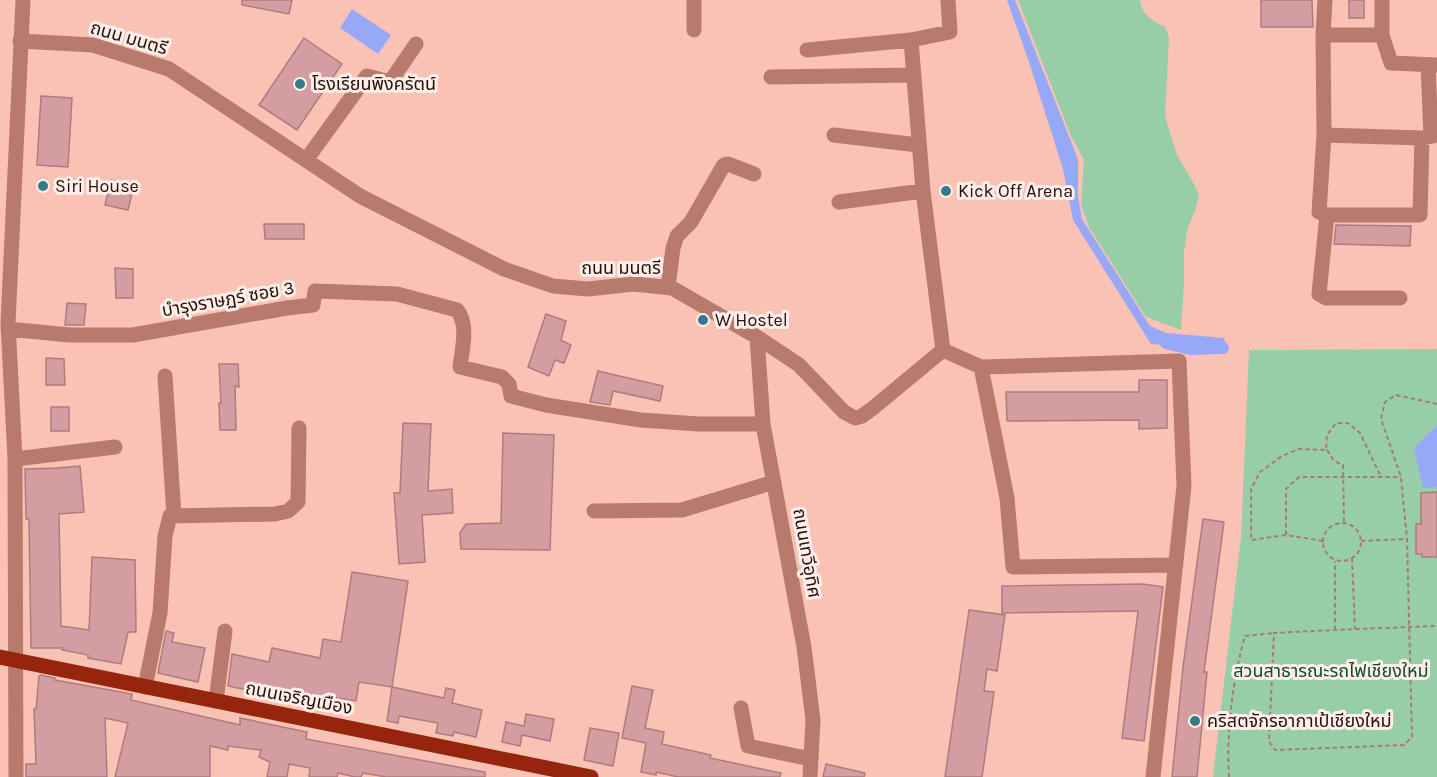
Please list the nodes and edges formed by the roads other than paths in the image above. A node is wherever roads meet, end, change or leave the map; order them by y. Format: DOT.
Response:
graph roads {
  1 [pos="23,0"];
  2 [pos="694,0"];
  3 [pos="948,0"];
  4 [pos="1325,0"];
  5 [pos="1382,0"];
  6 [pos="693,30"];
  7 [pos="1323,35"];
  8 [pos="1382,35"];
  9 [pos="912,40"];
  10 [pos="20,41"];
  11 [pos="416,44"];
  12 [pos="807,50"];
  13 [pos="1433,65"];
  14 [pos="914,75"];
  15 [pos="771,77"];
  16 [pos="834,135"];
  17 [pos="1324,135"];
  18 [pos="1430,136"];
  19 [pos="918,145"];
  20 [pos="306,160"];
  21 [pos="754,174"];
  22 [pos="923,191"];
  23 [pos="838,202"];
  24 [pos="1327,215"];
  25 [pos="668,287"];
  26 [pos="1400,298"];
  27 [pos="8,329"];
  28 [pos="757,337"];
  29 [pos="943,350"];
  30 [pos="981,367"];
  31 [pos="165,376"];
  32 [pos="763,424"];
  33 [pos="298,428"];
  34 [pos="115,447"];
  35 [pos="15,459"];
  36 [pos="7,480"];
  37 [pos="774,482"];
  38 [pos="594,511"];
  39 [pos="174,516"];
  40 [pos="1176,565"];
  41 [pos="225,631"];
  42 [pos="0,657"];
  43 [pos="17,661"];
  44 [pos="145,687"];
  45 [pos="216,701"];
  46 [pos="741,708"];
  47 [pos="811,759"];
  48 [pos="550,773"];
  49 [pos="16,777"];
  50 [pos="591,777"];
  51 [pos="810,777"];
  52 [pos="1153,777"];
  1 -- 10 [label="street"];
  2 -- 6 [label="street"];
  3 -- 9 [label="street"];
  4 -- 7 [label="street"];
  5 -- 8 [label="street"];
  7 -- 8 [label="street"];
  7 -- 17 [label="street"];
  8 -- 13 [label="street"];
  9 -- 12 [label="street"];
  9 -- 14 [label="street"];
  10 -- 20 [label="street, ถนน มนตรี"];
  10 -- 27 [label="street"];
  11 -- 20 [label="street"];
  13 -- 18 [label="street"];
  14 -- 15 [label="street"];
  14 -- 19 [label="street"];
  16 -- 19 [label="street"];
  17 -- 18 [label="street"];
  17 -- 24 [label="street"];
  18 -- 24 [label="street"];
  19 -- 22 [label="street"];
  20 -- 25 [label="street, ถนน มนตรี"];
  21 -- 25 [label="street"];
  22 -- 23 [label="street"];
  22 -- 29 [label="street"];
  24 -- 26 [label="street"];
  25 -- 28 [label="street, ถนน มนตรี"];
  27 -- 32 [label="street, บำรุงราษฏร์ ซอย 3"];
  27 -- 35 [label="street"];
  28 -- 29 [label="street, ถนน มนตรี"];
  28 -- 32 [label="street, ถนนเทวีอุทิศ"];
  29 -- 30 [label="street"];
  30 -- 40 [label="street"];
  30 -- 40 [label="street"];
  31 -- 39 [label="street"];
  32 -- 37 [label="street, ถนนเทวีอุทิศ"];
  33 -- 39 [label="street"];
  34 -- 35 [label="street"];
  35 -- 36 [label="street"];
  36 -- 43 [label="street"];
  37 -- 38 [label="street"];
  37 -- 47 [label="street, ถนนเทวีอุทิศ"];
  39 -- 44 [label="street"];
  40 -- 52 [label="street"];
  41 -- 45 [label="street"];
  42 -- 43 [label="main road, ถนนเจริญเมือง"];
  43 -- 44 [label="main road, ถนนเจริญเมือง"];
  43 -- 49 [label="street"];
  44 -- 45 [label="main road, ถนนเจริญเมือง"];
  45 -- 48 [label="main road, ถนนเจริญเมือง"];
  46 -- 47 [label="street"];
  47 -- 51 [label="street, ถนนเทวีอุทิศ"];
  48 -- 50 [label="main road, ถนนเจริญเมือง"];
}
